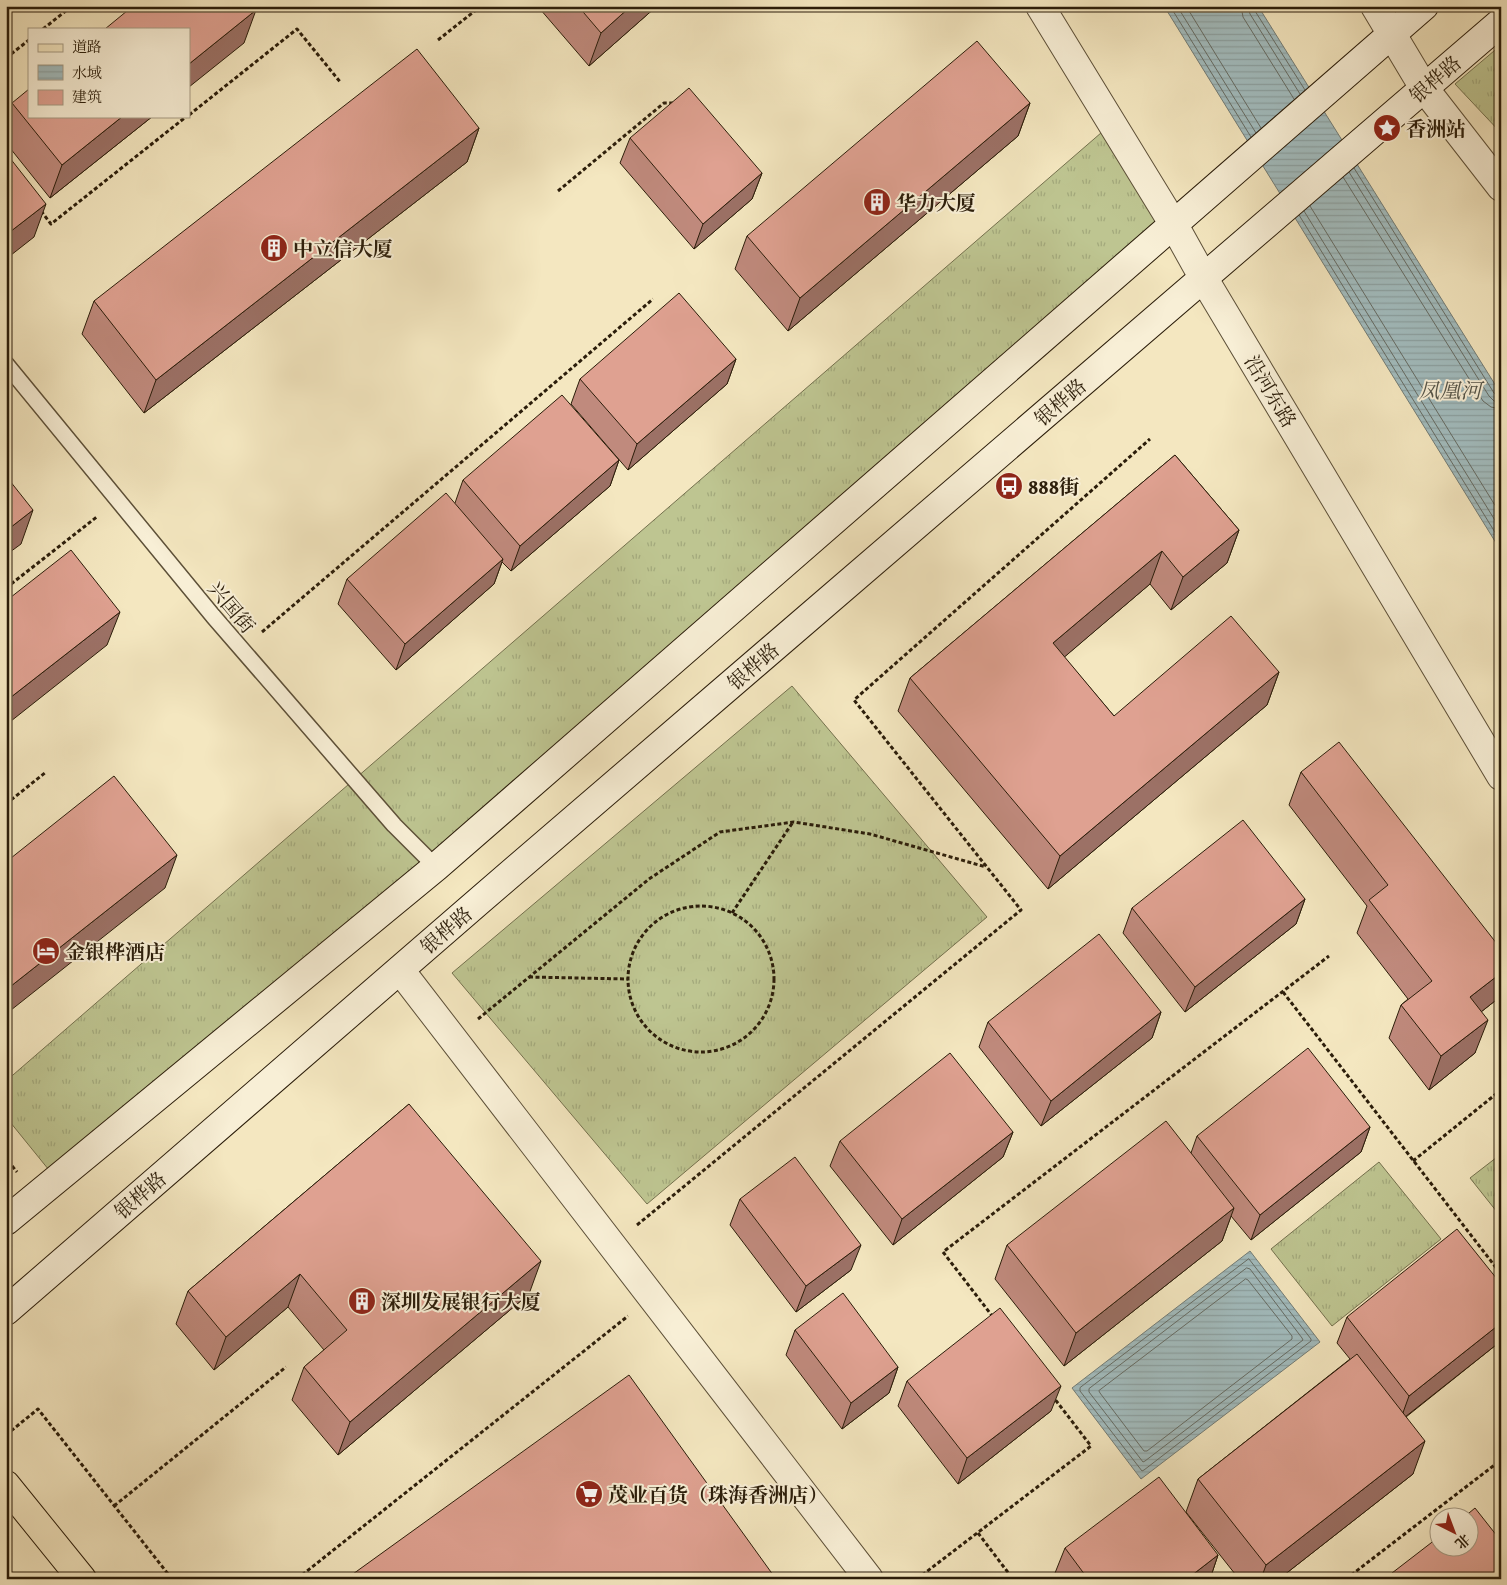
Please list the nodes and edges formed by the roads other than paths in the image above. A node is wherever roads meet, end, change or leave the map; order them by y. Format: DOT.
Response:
graph roads {
  1 [pos="1040,6"];
  2 [pos="1374,6"];
  3 [pos="1424,6"];
  4 [pos="1501,22"];
  5 [pos="1392,34"];
  6 [pos="1424,88"];
  7 [pos="1501,187"];
  8 [pos="1174,225"];
  9 [pos="1204,279"];
  10 [pos="6,364"];
  11 [pos="11,381"];
  12 [pos="1501,776"];
  13 [pos="436,868"];
  14 [pos="400,970"];
  15 [pos="6,1221"];
  16 [pos="6,1312"];
  17 [pos="6,1484"];
  18 [pos="82,1579"];
  19 [pos="869,1579"];
  1 -- 8 [label="main road, 沿河东路"];
  2 -- 5 [label="main road"];
  3 -- 5 [label="main road"];
  4 -- 6 [label="main road, 银桦路"];
  5 -- 6 [label="main road"];
  5 -- 8 [label="main road"];
  6 -- 7 [label="main road"];
  6 -- 9 [label="main road, 银桦路"];
  8 -- 9 [label="main road, 沿河东路"];
  8 -- 13 [label="main road"];
  9 -- 12 [label="main road, 沿河东路"];
  9 -- 14 [label="main road, 银桦路"];
  10 -- 11 [label="lane, 兴国街"];
  11 -- 13 [label="lane, 兴国街"];
  13 -- 15 [label="main road"];
  14 -- 16 [label="main road, 银桦路"];
  14 -- 19 [label="main road"];
  17 -- 18 [label="main road"];
}
